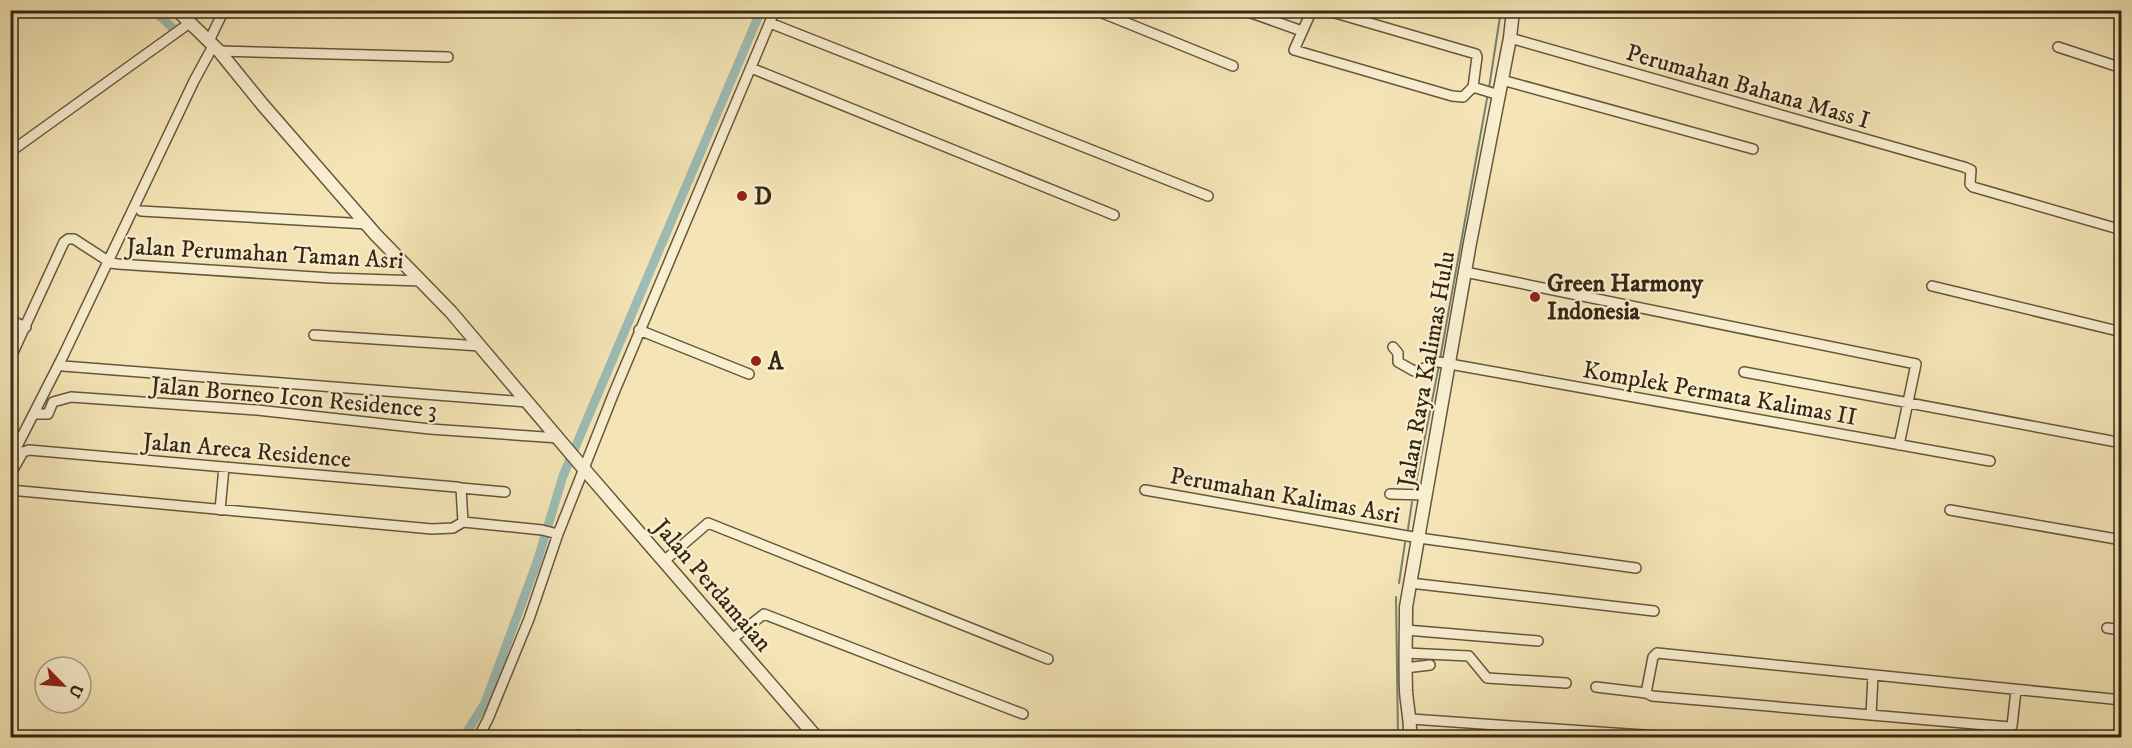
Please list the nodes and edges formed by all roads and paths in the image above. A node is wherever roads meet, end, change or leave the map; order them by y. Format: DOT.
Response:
graph roads {
  1 [pos="177,10"];
  2 [pos="224,10"];
  3 [pos="775,10"];
  4 [pos="1095,10"];
  5 [pos="1243,10"];
  6 [pos="1312,10"];
  7 [pos="1325,10"];
  8 [pos="1513,10"];
  9 [pos="2111,10"];
  10 [pos="2121,14"];
  11 [pos="770,23"];
  12 [pos="185,27"];
  13 [pos="1302,31"];
  14 [pos="1510,38"];
  15 [pos="214,46"];
  16 [pos="2058,46"];
  17 [pos="448,57"];
  18 [pos="1233,66"];
  19 [pos="751,68"];
  20 [pos="2121,68"];
  21 [pos="1502,80"];
  22 [pos="1473,87"];
  23 [pos="1492,92"];
  24 [pos="1753,149"];
  25 [pos="10,152"];
  26 [pos="1208,196"];
  27 [pos="141,211"];
  28 [pos="1114,215"];
  29 [pos="367,224"];
  30 [pos="2121,230"];
  31 [pos="108,260"];
  32 [pos="1465,273"];
  33 [pos="422,281"];
  34 [pos="1932,286"];
  35 [pos="10,320"];
  36 [pos="26,327"];
  37 [pos="639,330"];
  38 [pos="2121,332"];
  39 [pos="314,335"];
  40 [pos="480,346"];
  41 [pos="1393,347"];
  42 [pos="10,359"];
  43 [pos="1443,363"];
  44 [pos="63,366"];
  45 [pos="1744,372"];
  46 [pos="749,374"];
  47 [pos="527,402"];
  48 [pos="1908,403"];
  49 [pos="34,414"];
  50 [pos="559,438"];
  51 [pos="2121,443"];
  52 [pos="1899,445"];
  53 [pos="10,460"];
  54 [pos="1990,461"];
  55 [pos="581,465"];
  56 [pos="224,467"];
  57 [pos="10,475"];
  58 [pos="461,488"];
  59 [pos="10,490"];
  60 [pos="1145,490"];
  61 [pos="505,492"];
  62 [pos="1390,494"];
  63 [pos="1425,495"];
  64 [pos="220,510"];
  65 [pos="1950,510"];
  66 [pos="463,522"];
  67 [pos="550,532"];
  68 [pos="1419,538"];
  69 [pos="2121,540"];
  70 [pos="664,561"];
  71 [pos="1636,568"];
  72 [pos="1410,583"];
  73 [pos="1654,610"];
  74 [pos="2107,628"];
  75 [pos="1406,630"];
  76 [pos="2121,630"];
  77 [pos="732,639"];
  78 [pos="1538,641"];
  79 [pos="1406,653"];
  80 [pos="1048,659"];
  81 [pos="1430,665"];
  82 [pos="1405,668"];
  83 [pos="1873,676"];
  84 [pos="1566,683"];
  85 [pos="1596,687"];
  86 [pos="2016,690"];
  87 [pos="1646,693"];
  88 [pos="2121,700"];
  89 [pos="1023,714"];
  90 [pos="1871,715"];
  91 [pos="1411,719"];
  92 [pos="478,738"];
  93 [pos="817,738"];
  94 [pos="1410,738"];
  95 [pos="1686,738"];
  1 -- 12 [label="street, Jalan Perdamaian"];
  2 -- 15 [label="street"];
  3 -- 11 [label="street"];
  4 -- 18 [label="street"];
  5 -- 13 [label="street"];
  6 -- 13 [label="street"];
  7 -- 22 [label="street"];
  8 -- 14 [label="street, Jalan Raya Kalimas Hulu"];
  9 -- 10 [label="street"];
  11 -- 19 [label="street"];
  11 -- 26 [label="street"];
  12 -- 15 [label="street, Jalan Perdamaian"];
  12 -- 25 [label="street"];
  13 -- 22 [label="street"];
  14 -- 21 [label="street, Jalan Raya Kalimas Hulu"];
  14 -- 30 [label="street, Perumahan Bahana Mass I"];
  15 -- 17 [label="street"];
  15 -- 29 [label="street, Jalan Perdamaian"];
  15 -- 31 [label="street"];
  16 -- 20 [label="street"];
  19 -- 28 [label="street"];
  19 -- 37 [label="street"];
  21 -- 23 [label="street, Jalan Raya Kalimas Hulu"];
  21 -- 24 [label="street"];
  22 -- 23 [label="street"];
  23 -- 32 [label="street, Jalan Raya Kalimas Hulu"];
  27 -- 29 [label="street"];
  29 -- 33 [label="street, Jalan Perdamaian"];
  31 -- 33 [label="street, Jalan Perumahan Taman Asri"];
  31 -- 36 [label="street"];
  31 -- 49 [label="street"];
  32 -- 43 [label="street, Jalan Raya Kalimas Hulu"];
  32 -- 48 [label="street"];
  33 -- 40 [label="street, Jalan Perdamaian"];
  34 -- 38 [label="street"];
  35 -- 36 [label="street"];
  36 -- 42 [label="street"];
  37 -- 46 [label="street"];
  37 -- 55 [label="street"];
  39 -- 40 [label="street"];
  40 -- 47 [label="street, Jalan Perdamaian"];
  41 -- 43 [label="street"];
  43 -- 52 [label="street, Komplek Permata Kalimas II"];
  43 -- 63 [label="street, Jalan Raya Kalimas Hulu"];
  44 -- 47 [label="street, Jalan Borneo Icon Residence 3"];
  45 -- 48 [label="street"];
  47 -- 50 [label="street, Jalan Perdamaian"];
  48 -- 51 [label="street"];
  48 -- 52 [label="street"];
  49 -- 50 [label="street, Jalan Borneo Icon Residence 3"];
  49 -- 53 [label="street"];
  50 -- 55 [label="street, Jalan Perdamaian"];
  52 -- 54 [label="street, Komplek Permata Kalimas II"];
  55 -- 67 [label="street"];
  55 -- 70 [label="street, Jalan Perdamaian"];
  56 -- 57 [label="street, Jalan Areca Residence"];
  56 -- 58 [label="street, Jalan Areca Residence"];
  56 -- 64 [label="street"];
  58 -- 61 [label="street, Jalan Areca Residence"];
  58 -- 66 [label="street"];
  59 -- 64 [label="street"];
  60 -- 68 [label="street, Perumahan Kalimas Asri"];
  62 -- 63 [label="street"];
  63 -- 68 [label="street, Jalan Raya Kalimas Hulu"];
  64 -- 66 [label="street"];
  65 -- 69 [label="street"];
  66 -- 67 [label="street"];
  67 -- 92 [label="street"];
  68 -- 71 [label="street, Perumahan Kalimas Asri"];
  68 -- 72 [label="street, Jalan Raya Kalimas Hulu"];
  70 -- 77 [label="street, Jalan Perdamaian"];
  70 -- 80 [label="street"];
  72 -- 73 [label="street"];
  72 -- 75 [label="street, Jalan Raya Kalimas Hulu"];
  74 -- 76 [label="street"];
  75 -- 78 [label="street"];
  75 -- 79 [label="street, Jalan Raya Kalimas Hulu"];
  77 -- 89 [label="street"];
  77 -- 93 [label="street, Jalan Perdamaian"];
  79 -- 82 [label="street, Jalan Raya Kalimas Hulu"];
  79 -- 84 [label="street"];
  81 -- 82 [label="street"];
  82 -- 91 [label="street, Jalan Raya Kalimas Hulu"];
  83 -- 86 [label="street"];
  83 -- 87 [label="street"];
  83 -- 90 [label="street"];
  85 -- 87 [label="street"];
  86 -- 88 [label="street"];
  86 -- 90 [label="street"];
  87 -- 90 [label="street"];
  91 -- 94 [label="street, Jalan Raya Kalimas Hulu"];
  91 -- 95 [label="street"];
}
